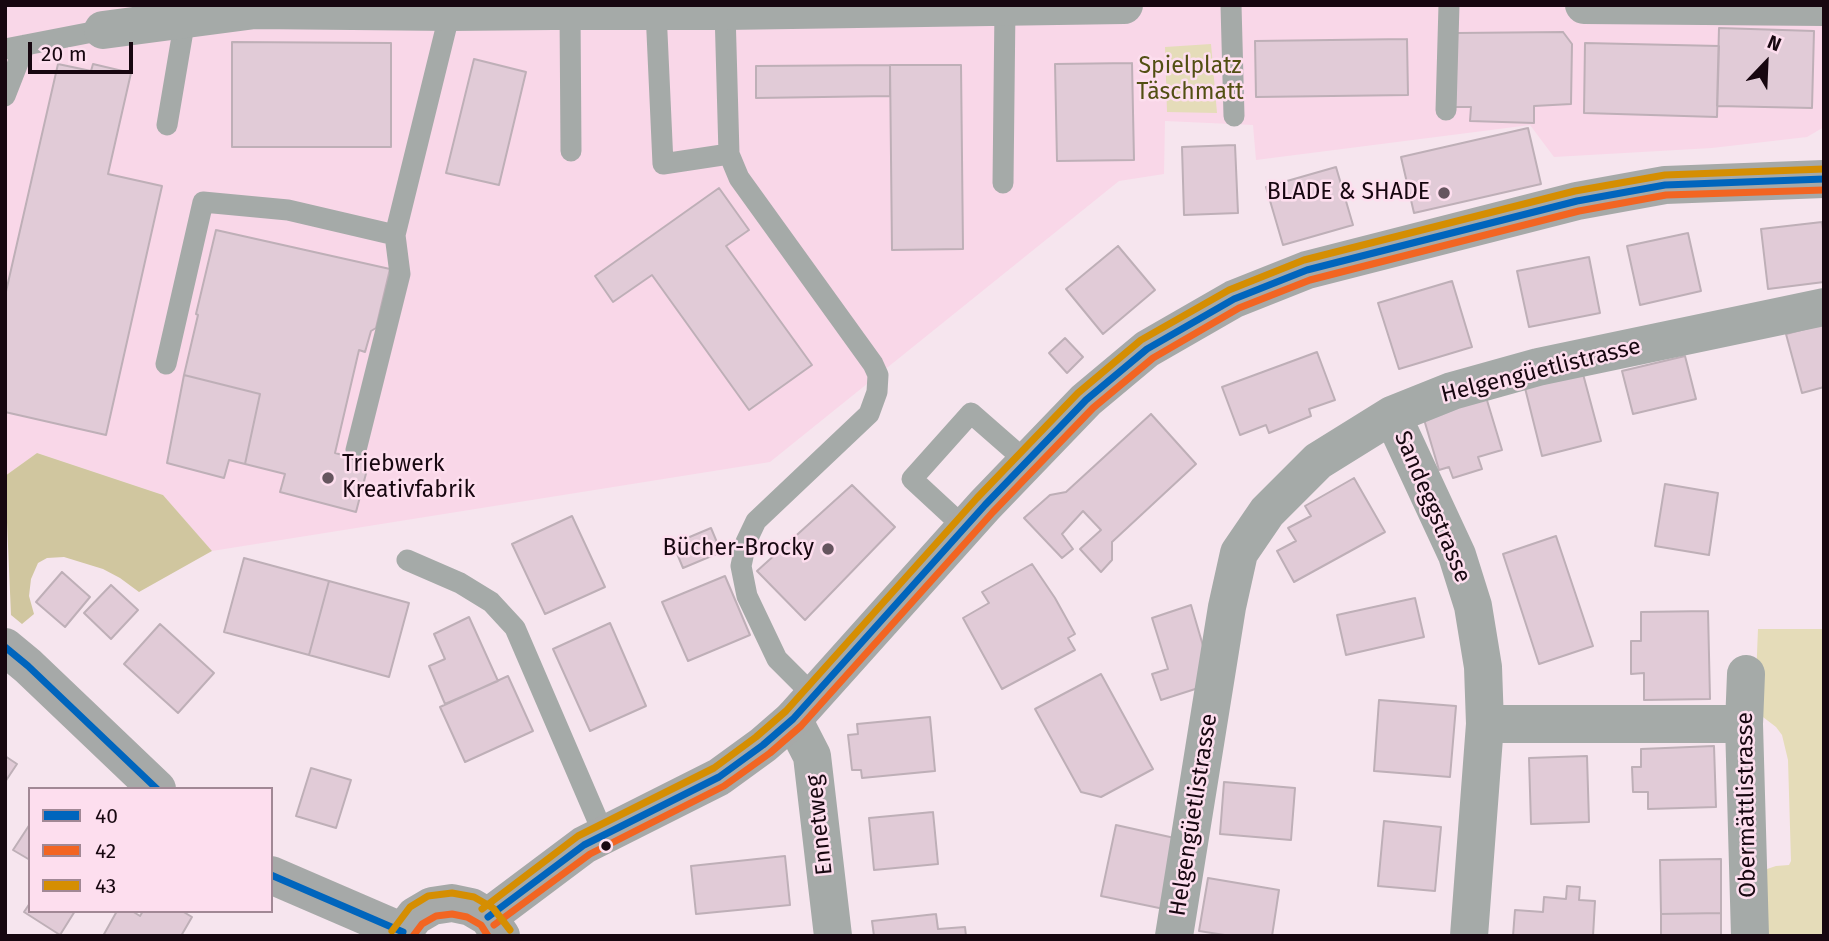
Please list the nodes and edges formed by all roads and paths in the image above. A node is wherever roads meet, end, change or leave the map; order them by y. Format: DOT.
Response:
graph roads {
  1 [pos="1124,5"];
  2 [pos="1231,5"];
  3 [pos="1450,5"];
  4 [pos="1584,5"];
  5 [pos="255,7"];
  6 [pos="1005,7"];
  7 [pos="1824,7"];
  8 [pos="494,8"];
  9 [pos="559,9"];
  10 [pos="656,11"];
  11 [pos="725,11"];
  12 [pos="450,12"];
  13 [pos="141,15"];
  14 [pos="184,19"];
  15 [pos="103,30"];
  16 [pos="15,47"];
  17 [pos="5,96"];
  18 [pos="1446,110"];
  19 [pos="1234,116"];
  20 [pos="167,125"];
  21 [pos="571,151"];
  22 [pos="729,154"];
  23 [pos="1824,179"];
  24 [pos="1003,183"];
  25 [pos="395,235"];
  26 [pos="1824,307"];
  27 [pos="166,364"];
  28 [pos="1392,415"];
  29 [pos="356,450"];
  30 [pos="1027,461"];
  31 [pos="965,528"];
  32 [pos="407,560"];
  33 [pos="5,647"];
  34 [pos="1746,674"];
  35 [pos="804,708"];
  36 [pos="1485,724"];
  37 [pos="1744,724"];
  38 [pos="155,787"];
  39 [pos="604,835"];
  40 [pos="273,876"];
  41 [pos="495,927"];
  42 [pos="402,934"];
  43 [pos="833,936"];
  44 [pos="1174,936"];
  45 [pos="1469,936"];
  46 [pos="1750,936"];
  1 -- 6 [label="street"];
  2 -- 19 [label="lane"];
  3 -- 18 [label="lane"];
  4 -- 7 [label="street"];
  5 -- 12 [label="street"];
  5 -- 14 [label="street"];
  6 -- 11 [label="street"];
  6 -- 24 [label="lane"];
  8 -- 9 [label="street"];
  8 -- 12 [label="street"];
  9 -- 10 [label="street"];
  9 -- 21 [label="lane"];
  10 -- 11 [label="street"];
  10 -- 22 [label="lane"];
  11 -- 22 [label="lane"];
  12 -- 25 [label="lane"];
  13 -- 14 [label="street"];
  13 -- 15 [label="street"];
  14 -- 20 [label="lane"];
  15 -- 16 [label="lane"];
  16 -- 17 [label="lane"];
  22 -- 35 [label="lane"];
  23 -- 30 [label="street"];
  25 -- 27 [label="lane"];
  25 -- 29 [label="lane"];
  26 -- 28 [label="street, Helgengüetlistrasse"];
  28 -- 36 [label="street, Sandeggstrasse"];
  28 -- 44 [label="street, Helgengüetlistrasse"];
  30 -- 31 [label="street"];
  30 -- 31 [label="lane"];
  31 -- 35 [label="street"];
  32 -- 39 [label="lane"];
  33 -- 38 [label="street"];
  34 -- 37 [label="street, Obermättlistrasse"];
  35 -- 39 [label="street"];
  35 -- 43 [label="street, Ennetweg"];
  36 -- 37 [label="street"];
  36 -- 45 [label="street, Sandeggstrasse"];
  37 -- 46 [label="street, Obermättlistrasse"];
  39 -- 41 [label="street"];
  40 -- 42 [label="street"];
  41 -- 42 [label="street"];
}
